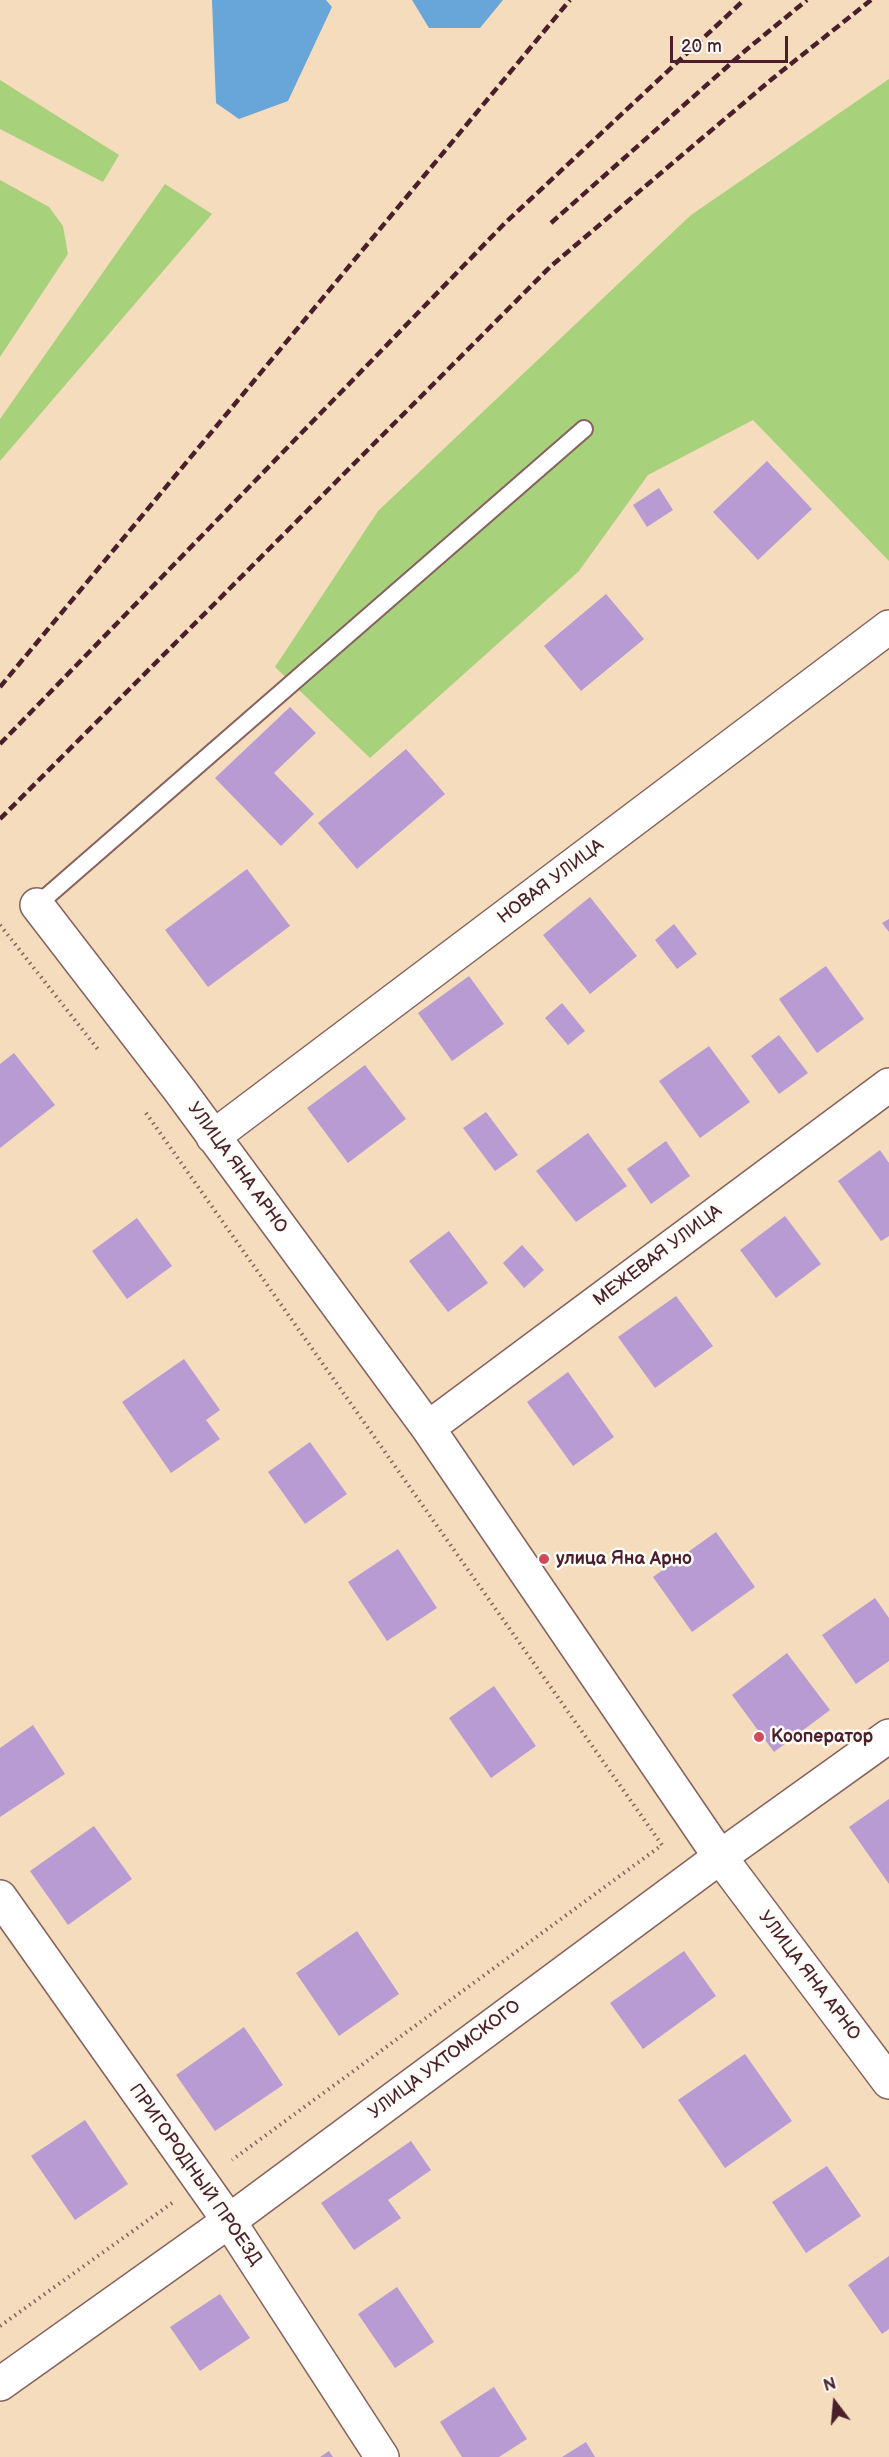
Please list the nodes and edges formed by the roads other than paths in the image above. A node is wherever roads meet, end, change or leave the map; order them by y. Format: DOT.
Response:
graph roads {
  1 [pos="584,429"];
  2 [pos="889,627"];
  3 [pos="37,905"];
  4 [pos="889,1085"];
  5 [pos="213,1137"];
  6 [pos="428,1428"];
  7 [pos="889,1736"];
  8 [pos="720,1857"];
  9 [pos="0,1897"];
  10 [pos="889,2082"];
  11 [pos="228,2221"];
  12 [pos="0,2384"];
  13 [pos="382,2457"];
  1 -- 3 [label="lane"];
  2 -- 5 [label="street, НОВАЯ УЛИЦА"];
  3 -- 5 [label="street, УЛИЦА ЯНА АРНО"];
  4 -- 6 [label="street, МЕЖЕВАЯ УЛИЦА"];
  5 -- 6 [label="street, УЛИЦА ЯНА АРНО"];
  6 -- 8 [label="street, УЛИЦА ЯНА АРНО"];
  7 -- 8 [label="street, УЛИЦА УХТОМСКОГО"];
  8 -- 10 [label="street, УЛИЦА ЯНА АРНО"];
  8 -- 11 [label="street, УЛИЦА УХТОМСКОГО"];
  9 -- 11 [label="street, ПРИГОРОДНЫЙ ПРОЕЗД"];
  11 -- 12 [label="street, УЛИЦА УХТОМСКОГО"];
  11 -- 13 [label="street, ПРИГОРОДНЫЙ ПРОЕЗД"];
}
